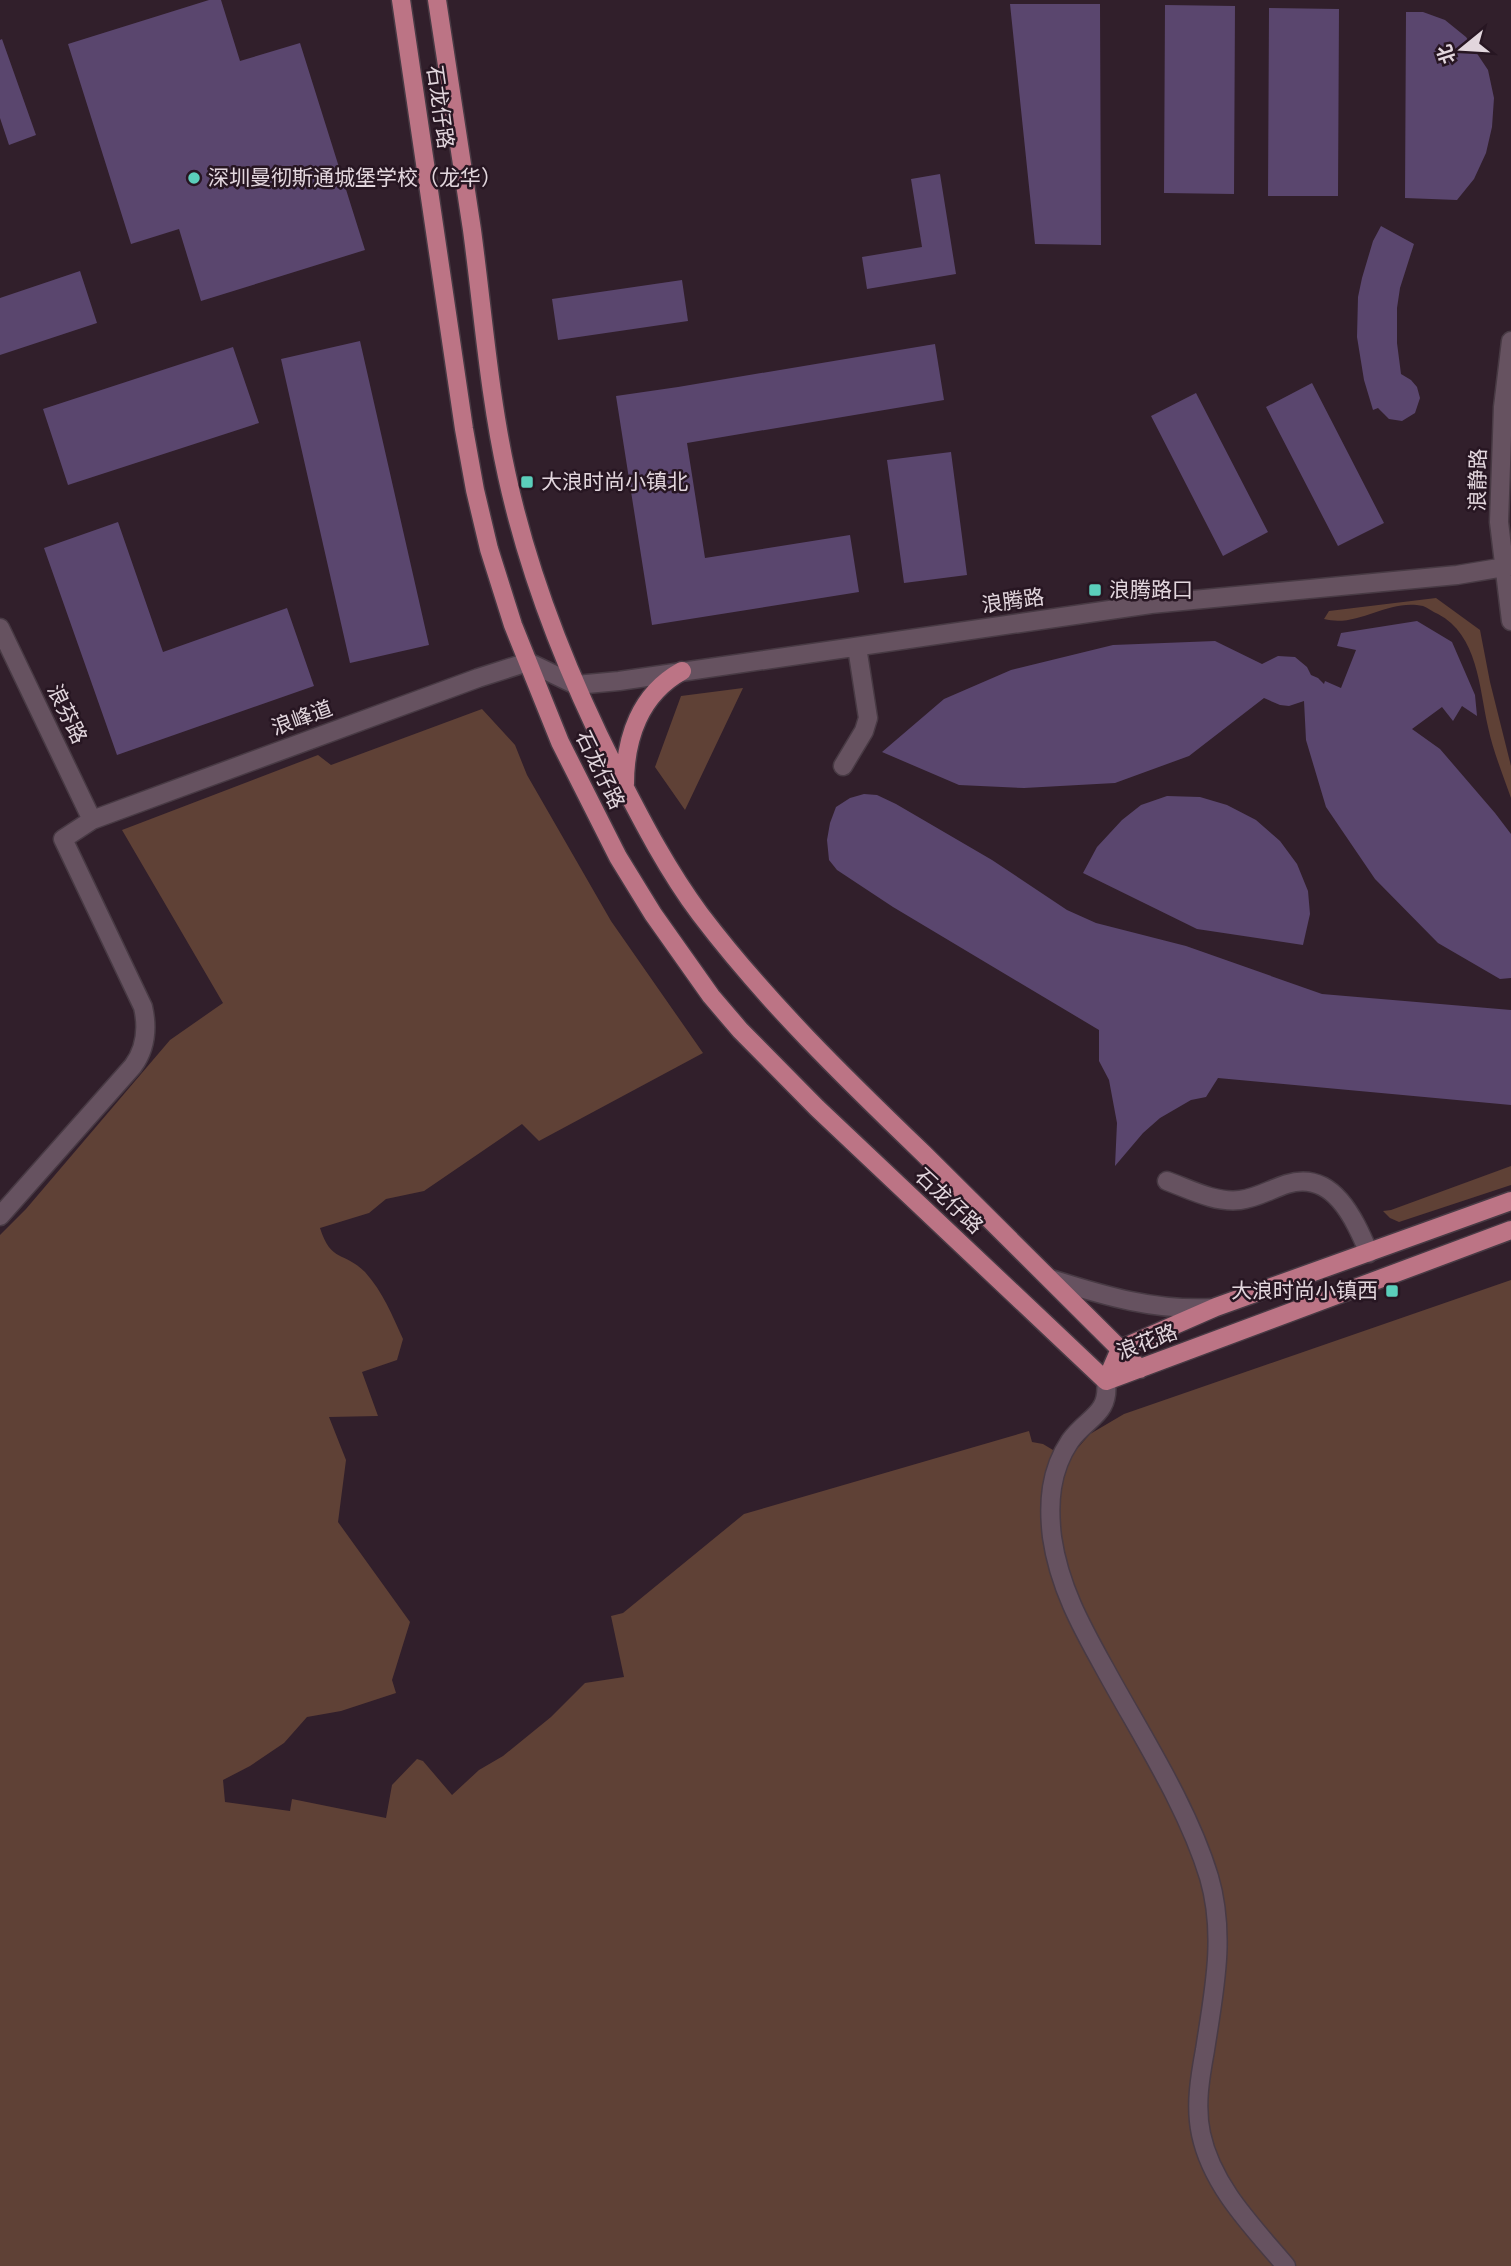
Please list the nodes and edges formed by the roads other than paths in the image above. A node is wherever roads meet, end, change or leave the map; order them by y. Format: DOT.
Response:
graph roads {
  1 [pos="401,0"];
  2 [pos="437,0"];
  3 [pos="1511,341"];
  4 [pos="1508,567"];
  5 [pos="1511,621"];
  6 [pos="0,628"];
  7 [pos="857,647"];
  8 [pos="528,662"];
  9 [pos="682,671"];
  10 [pos="576,685"];
  11 [pos="843,766"];
  12 [pos="625,787"];
  13 [pos="92,820"];
  14 [pos="1167,1181"];
  15 [pos="1511,1200"];
  16 [pos="0,1216"];
  17 [pos="1511,1230"];
  18 [pos="1369,1253"];
  19 [pos="1051,1279"];
  20 [pos="1216,1307"];
  21 [pos="1120,1349"];
  22 [pos="1140,1369"];
  23 [pos="1106,1381"];
  24 [pos="1286,2266"];
  1 -- 8 [label="main road, 石龙仔路"];
  2 -- 10 [label="main road, 石龙仔路"];
  3 -- 4 [label="street, 浪静路"];
  4 -- 5 [label="street, 浪静路"];
  4 -- 7 [label="street, 浪腾路"];
  6 -- 13 [label="street, 浪芬路"];
  7 -- 9 [label="street, 浪腾路"];
  7 -- 11 [label="street"];
  8 -- 10 [label="street"];
  8 -- 13 [label="street, 浪峰道"];
  8 -- 23 [label="main road, 石龙仔路"];
  9 -- 10 [label="street, 浪腾路"];
  9 -- 12 [label="main road"];
  10 -- 12 [label="main road, 石龙仔路"];
  12 -- 19 [label="main road, 石龙仔路"];
  13 -- 16 [label="street, 浪峰道"];
  14 -- 18 [label="street"];
  15 -- 18 [label="main road, 浪花路"];
  17 -- 22 [label="main road, 浪花路"];
  18 -- 20 [label="main road, 浪花路"];
  19 -- 20 [label="street"];
  19 -- 21 [label="main road, 石龙仔路"];
  20 -- 21 [label="main road, 浪花路"];
  21 -- 22 [label="main road, 石龙仔路"];
  21 -- 23 [label="main road, 浪花路"];
  22 -- 23 [label="main road, 浪花路"];
  23 -- 24 [label="street"];
}
